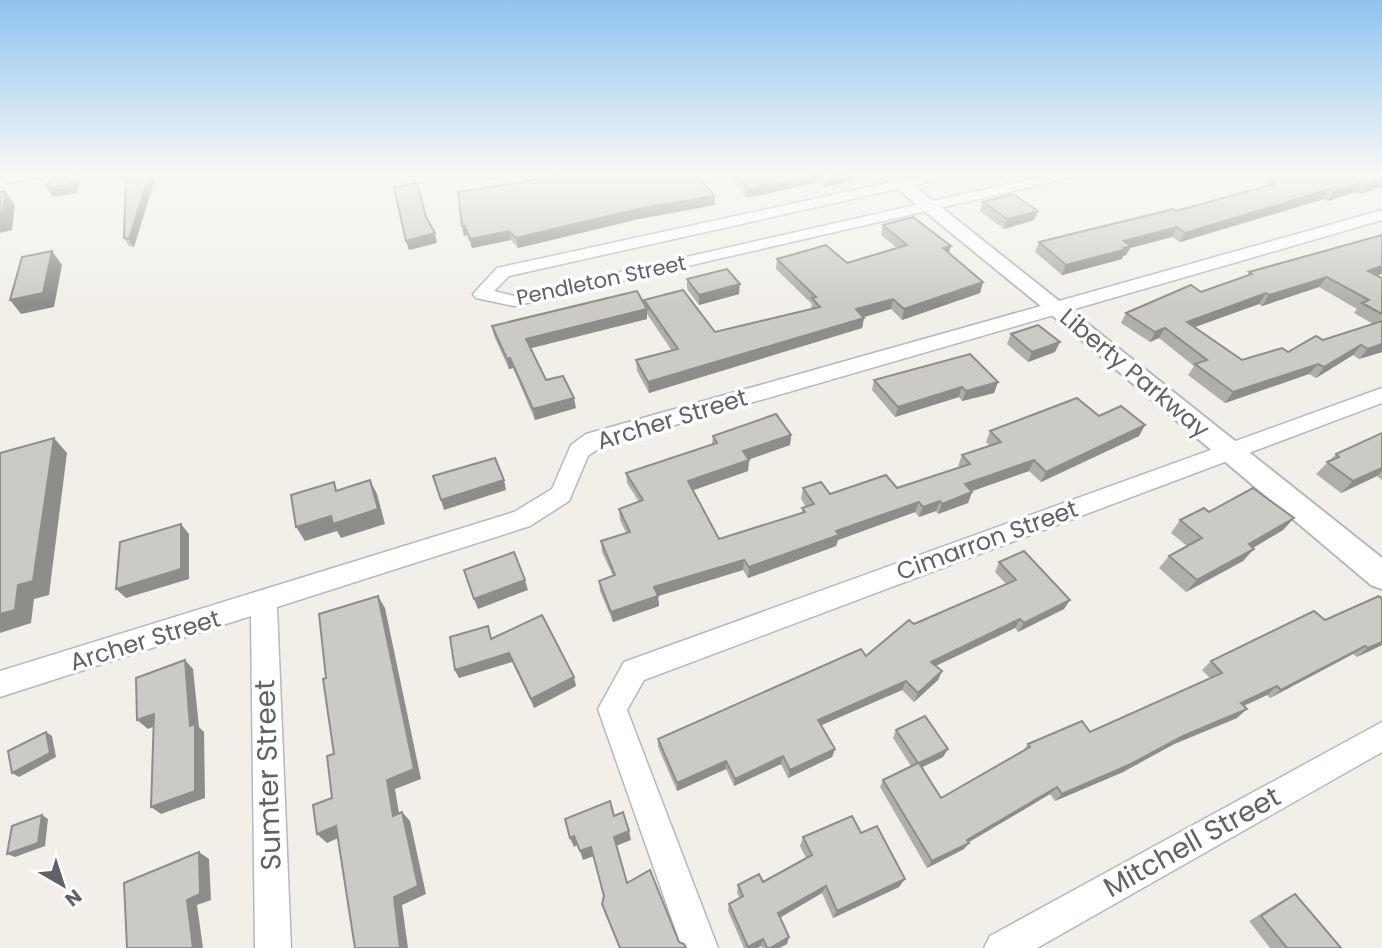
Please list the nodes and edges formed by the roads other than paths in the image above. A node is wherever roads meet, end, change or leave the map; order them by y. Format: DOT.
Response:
graph roads {
  1 [pos="730,217"];
  2 [pos="874,217"];
  3 [pos="943,217"];
  4 [pos="1374,217"];
  5 [pos="1055,306"];
  6 [pos="1382,395"];
  7 [pos="1227,451"];
  8 [pos="1382,576"];
  9 [pos="264,602"];
  10 [pos="0,684"];
  11 [pos="1382,736"];
  12 [pos="273,948"];
  13 [pos="700,948"];
  14 [pos="1002,948"];
  1 -- 2 [label="street, Pendleton Street"];
  3 -- 5 [label="street, Liberty Parkway"];
  4 -- 5 [label="street, Archer Street"];
  5 -- 7 [label="street, Liberty Parkway"];
  5 -- 9 [label="street, Archer Street"];
  6 -- 7 [label="street, Cimarron Street"];
  7 -- 8 [label="street, Liberty Parkway"];
  7 -- 13 [label="street, Cimarron Street"];
  9 -- 10 [label="street, Archer Street"];
  9 -- 12 [label="street, Sumter Street"];
  11 -- 14 [label="street, Mitchell Street"];
}
